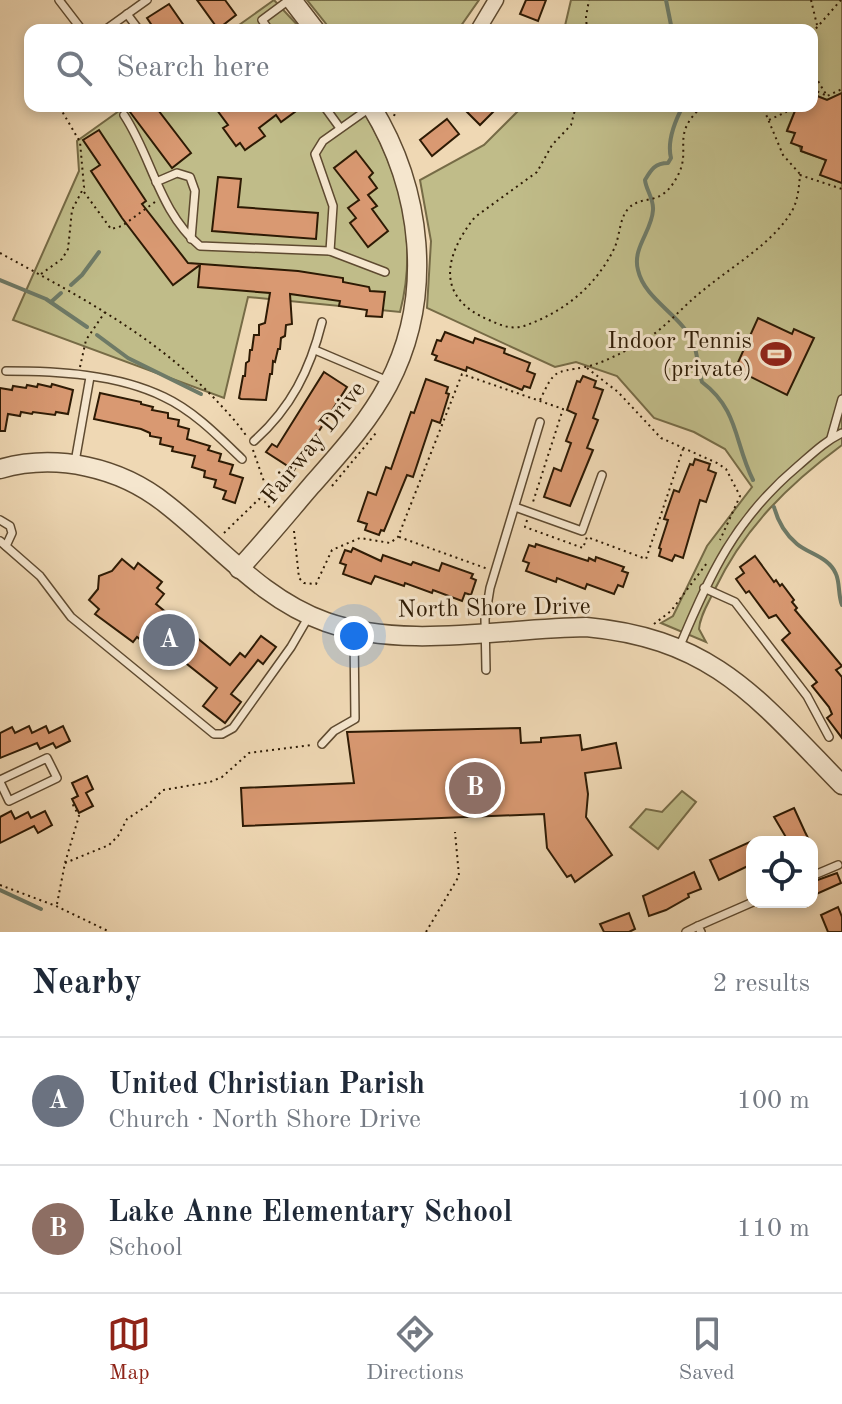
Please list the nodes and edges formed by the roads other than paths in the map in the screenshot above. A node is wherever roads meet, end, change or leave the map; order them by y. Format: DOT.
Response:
graph roads {
  1 [pos="59,0"];
  2 [pos="147,0"];
  3 [pos="291,0"];
  4 [pos="496,0"];
  5 [pos="127,14"];
  6 [pos="77,24"];
  7 [pos="113,24"];
  8 [pos="134,24"];
  9 [pos="265,24"];
  10 [pos="310,24"];
  11 [pos="482,24"];
  12 [pos="328,112"];
  13 [pos="363,112"];
  14 [pos="375,112"];
  15 [pos="124,115"];
  16 [pos="340,128"];
  17 [pos="156,182"];
  18 [pos="191,239"];
  19 [pos="330,251"];
  20 [pos="385,272"];
  21 [pos="322,322"];
  22 [pos="315,350"];
  23 [pos="6,371"];
  24 [pos="90,377"];
  25 [pos="390,382"];
  26 [pos="842,399"];
  27 [pos="540,422"];
  28 [pos="842,433"];
  29 [pos="831,438"];
  30 [pos="254,441"];
  31 [pos="242,459"];
  32 [pos="75,464"];
  33 [pos="0,469"];
  34 [pos="602,475"];
  35 [pos="515,507"];
  36 [pos="0,520"];
  37 [pos="3,543"];
  38 [pos="239,569"];
  39 [pos="704,588"];
  40 [pos="309,615"];
  41 [pos="354,630"];
  42 [pos="485,632"];
  43 [pos="679,648"];
  44 [pos="486,670"];
  45 [pos="829,737"];
  46 [pos="322,744"];
  47 [pos="0,781"];
  48 [pos="842,785"];
  49 [pos="838,865"];
  50 [pos="818,873"];
  51 [pos="746,906"];
  52 [pos="700,929"];
  53 [pos="686,932"];
  1 -- 6 [label="lane"];
  2 -- 5 [label="lane"];
  3 -- 9 [label="lane"];
  3 -- 10 [label="street"];
  4 -- 11 [label="street"];
  5 -- 7 [label="lane"];
  5 -- 8 [label="lane"];
  12 -- 16 [label="lane"];
  13 -- 16 [label="lane"];
  14 -- 25 [label="street, Fairway Drive"];
  15 -- 17 [label="lane"];
  16 -- 19 [label="lane"];
  17 -- 18 [label="lane"];
  17 -- 18 [label="lane"];
  18 -- 19 [label="lane"];
  19 -- 20 [label="lane"];
  21 -- 22 [label="lane"];
  22 -- 25 [label="lane"];
  22 -- 30 [label="lane"];
  23 -- 24 [label="lane"];
  24 -- 31 [label="lane"];
  24 -- 32 [label="lane"];
  25 -- 38 [label="street, Fairway Drive"];
  26 -- 29 [label="lane"];
  27 -- 35 [label="lane"];
  28 -- 29 [label="lane"];
  29 -- 39 [label="lane"];
  32 -- 33 [label="street, North Shore Drive"];
  32 -- 38 [label="street, North Shore Drive"];
  34 -- 35 [label="lane"];
  35 -- 42 [label="lane"];
  36 -- 37 [label="lane"];
  37 -- 40 [label="lane"];
  38 -- 40 [label="street, North Shore Drive"];
  39 -- 43 [label="lane"];
  39 -- 45 [label="lane"];
  40 -- 41 [label="street, North Shore Drive"];
  41 -- 42 [label="street, North Shore Drive"];
  41 -- 46 [label="lane"];
  42 -- 43 [label="street, North Shore Drive"];
  42 -- 44 [label="lane"];
  43 -- 48 [label="street, North Shore Drive"];
  47 -- 47 [label="lane"];
  49 -- 50 [label="lane"];
  51 -- 52 [label="lane"];
  52 -- 53 [label="lane"];
}
